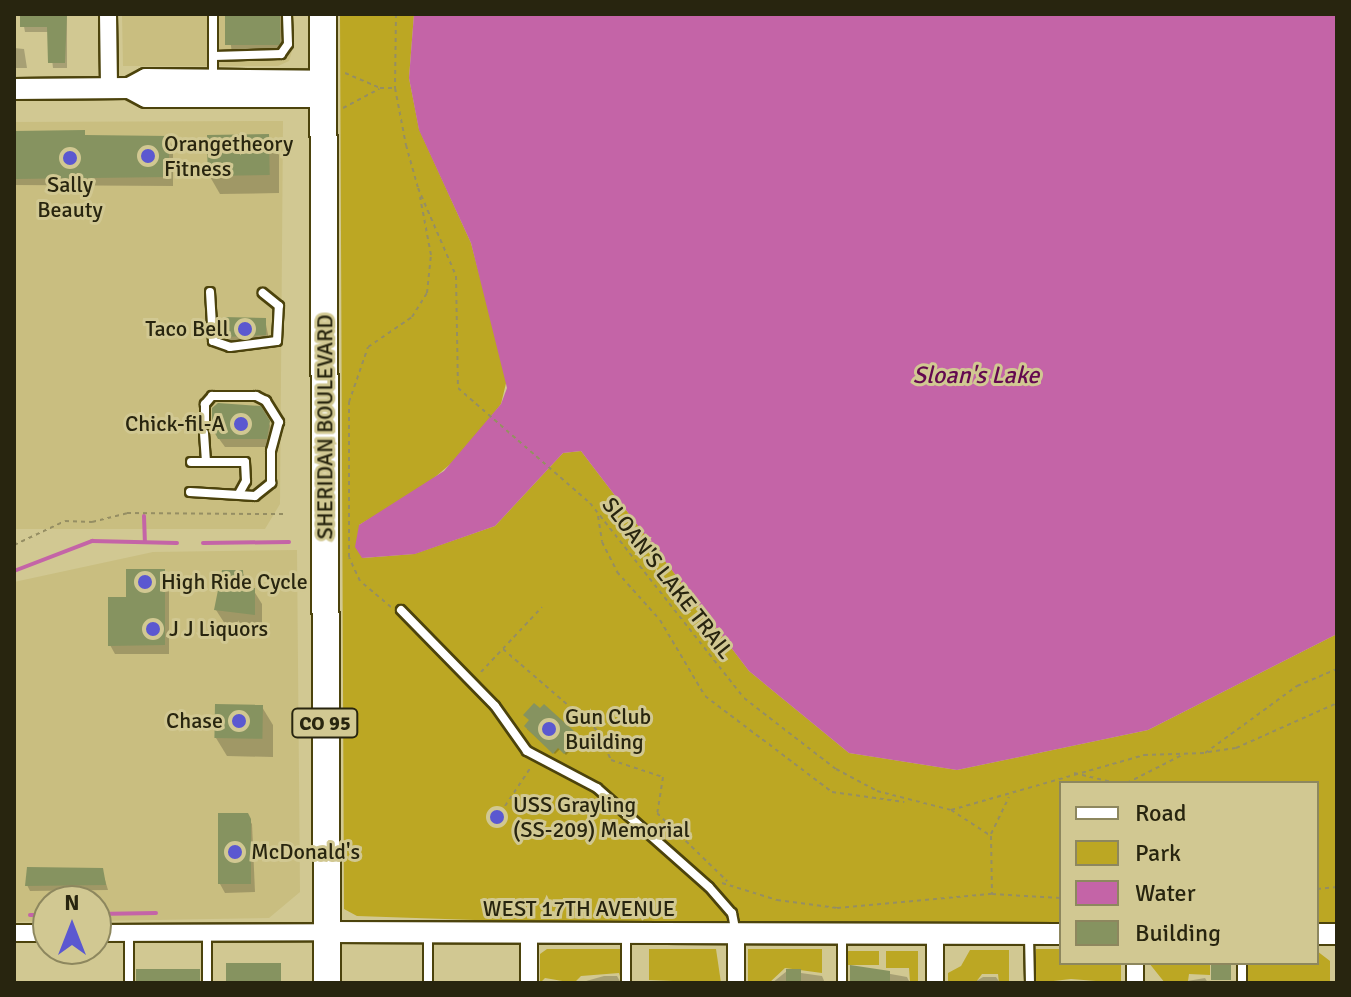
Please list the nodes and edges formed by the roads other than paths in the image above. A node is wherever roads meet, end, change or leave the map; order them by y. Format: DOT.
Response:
graph roads {
  1 [pos="108,14"];
  2 [pos="213,14"];
  3 [pos="287,14"];
  4 [pos="323,14"];
  5 [pos="214,56"];
  6 [pos="213,80"];
  7 [pos="119,88"];
  8 [pos="14,89"];
  9 [pos="334,90"];
  10 [pos="210,292"];
  11 [pos="263,293"];
  12 [pos="191,462"];
  13 [pos="206,462"];
  14 [pos="190,492"];
  15 [pos="240,492"];
  16 [pos="401,610"];
  17 [pos="327,932"];
  18 [pos="112,933"];
  19 [pos="129,933"];
  20 [pos="207,933"];
  21 [pos="428,933"];
  22 [pos="529,933"];
  23 [pos="626,933"];
  24 [pos="736,933"];
  25 [pos="842,933"];
  26 [pos="935,933"];
  27 [pos="1029,934"];
  28 [pos="1059,934"];
  29 [pos="129,983"];
  30 [pos="207,983"];
  31 [pos="327,983"];
  32 [pos="428,983"];
  33 [pos="529,983"];
  34 [pos="626,983"];
  35 [pos="736,983"];
  36 [pos="842,983"];
  37 [pos="935,983"];
  38 [pos="1030,983"];
  1 -- 7 [label="street"];
  2 -- 5 [label="lane"];
  3 -- 5 [label="lane"];
  4 -- 9 [label="main road, SHERIDAN BOULEVARD / CO 95"];
  5 -- 6 [label="lane"];
  6 -- 7 [label="street"];
  6 -- 9 [label="street"];
  7 -- 8 [label="street"];
  7 -- 9 [label="street"];
  9 -- 17 [label="main road, SHERIDAN BOULEVARD / CO 95"];
  10 -- 11 [label="lane"];
  12 -- 13 [label="lane"];
  13 -- 15 [label="lane"];
  13 -- 15 [label="lane"];
  14 -- 15 [label="lane"];
  16 -- 24 [label="lane"];
  17 -- 20 [label="street, WEST 17TH AVENUE"];
  17 -- 21 [label="street, WEST 17TH AVENUE"];
  17 -- 31 [label="main road, SHERIDAN BOULEVARD / CO 95"];
  18 -- 19 [label="street, WEST 17TH AVENUE"];
  19 -- 20 [label="street, WEST 17TH AVENUE"];
  19 -- 29 [label="lane"];
  20 -- 30 [label="lane"];
  21 -- 22 [label="street, WEST 17TH AVENUE"];
  21 -- 32 [label="lane"];
  22 -- 23 [label="street, WEST 17TH AVENUE"];
  22 -- 33 [label="street"];
  23 -- 24 [label="street, WEST 17TH AVENUE"];
  23 -- 34 [label="lane"];
  24 -- 25 [label="street, WEST 17TH AVENUE"];
  24 -- 35 [label="street"];
  25 -- 26 [label="street, WEST 17TH AVENUE"];
  25 -- 36 [label="lane"];
  26 -- 27 [label="street, WEST 17TH AVENUE"];
  26 -- 37 [label="street"];
  27 -- 28 [label="street, WEST 17TH AVENUE"];
  27 -- 38 [label="lane"];
}
